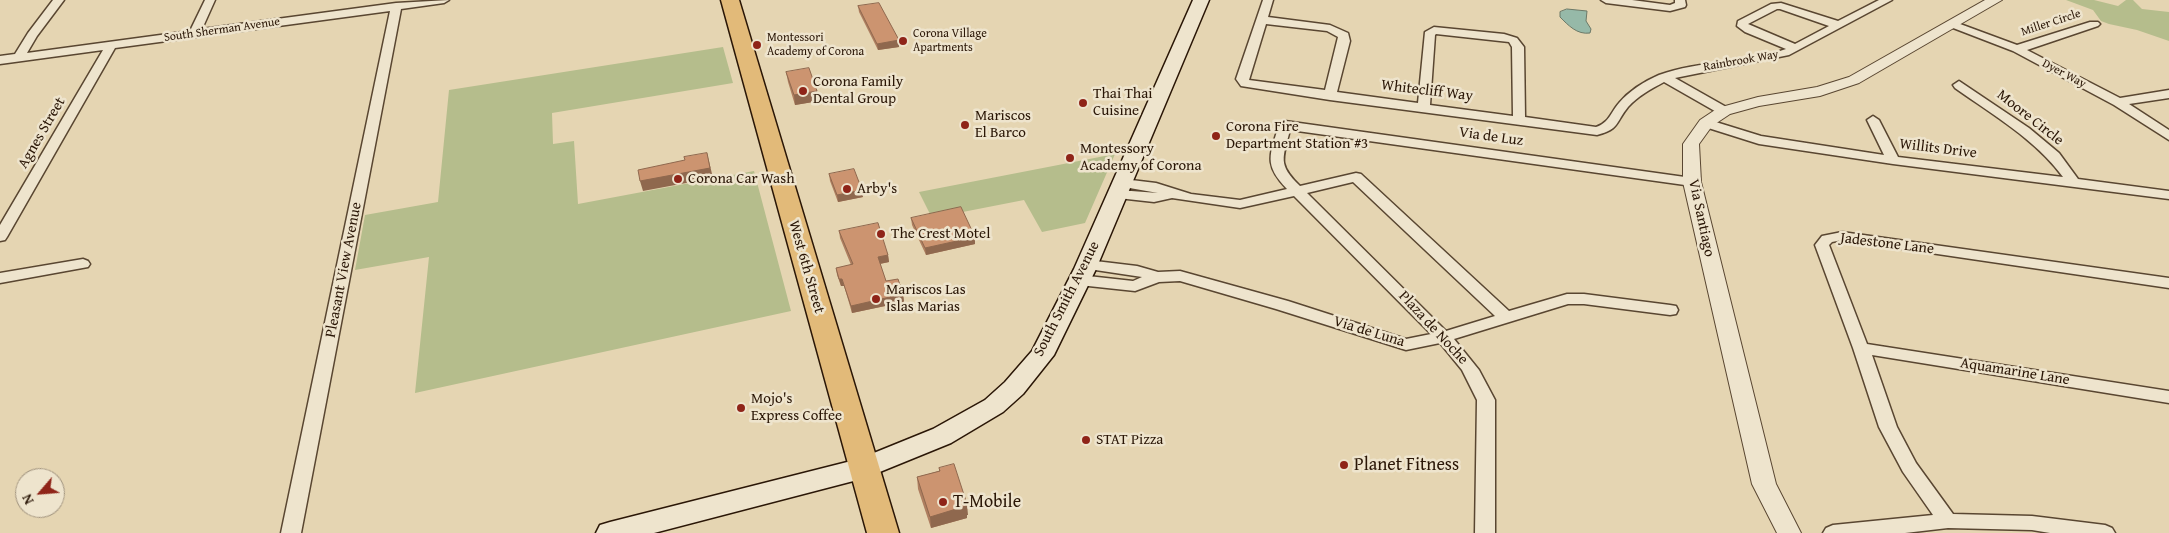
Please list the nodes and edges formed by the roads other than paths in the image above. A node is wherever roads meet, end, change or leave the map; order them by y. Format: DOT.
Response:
graph roads {
  1 [pos="59,0"];
  2 [pos="210,0"];
  3 [pos="444,0"];
  4 [pos="730,0"];
  5 [pos="1201,0"];
  6 [pos="1268,0"];
  7 [pos="1606,0"];
  8 [pos="1680,0"];
  9 [pos="1995,0"];
  10 [pos="1880,1"];
  11 [pos="375,5"];
  12 [pos="396,6"];
  13 [pos="1262,20"];
  14 [pos="1952,24"];
  15 [pos="2094,24"];
  16 [pos="1838,25"];
  17 [pos="195,34"];
  18 [pos="111,46"];
  19 [pos="1795,48"];
  20 [pos="2017,49"];
  21 [pos="8,59"];
  22 [pos="1665,78"];
  23 [pos="1959,85"];
  24 [pos="2169,94"];
  25 [pos="1330,96"];
  26 [pos="2118,102"];
  27 [pos="1424,107"];
  28 [pos="1724,111"];
  29 [pos="1519,119"];
  30 [pos="1873,120"];
  31 [pos="1706,123"];
  32 [pos="1285,125"];
  33 [pos="1604,130"];
  34 [pos="2169,136"];
  35 [pos="1893,160"];
  36 [pos="1692,182"];
  37 [pos="2074,183"];
  38 [pos="1120,188"];
  39 [pos="1297,191"];
  40 [pos="2169,195"];
  41 [pos="0,237"];
  42 [pos="83,264"];
  43 [pos="1083,273"];
  44 [pos="0,278"];
  45 [pos="2169,283"];
  46 [pos="1670,310"];
  47 [pos="1506,317"];
  48 [pos="1443,337"];
  49 [pos="1861,348"];
  50 [pos="2169,396"];
  51 [pos="865,468"];
  52 [pos="1948,521"];
  53 [pos="291,533"];
  54 [pos="610,533"];
  55 [pos="883,533"];
  56 [pos="1485,533"];
  57 [pos="1789,533"];
  58 [pos="1833,533"];
  59 [pos="2105,533"];
  1 -- 21 [label="street"];
  2 -- 17 [label="street"];
  3 -- 12 [label="street, South Sherman Avenue"];
  4 -- 51 [label="main road, West 6th Street"];
  5 -- 38 [label="main road, South Smith Avenue"];
  6 -- 13 [label="street"];
  7 -- 8 [label="street"];
  9 -- 14 [label="street, Via Santiago"];
  10 -- 16 [label="street, Rainbrook Way"];
  11 -- 12 [label="street, South Sherman Avenue"];
  11 -- 17 [label="street, South Sherman Avenue"];
  12 -- 53 [label="street, Pleasant View Avenue"];
  13 -- 25 [label="street"];
  13 -- 25 [label="street, Whitecliff Way"];
  14 -- 20 [label="street, Dyer Way"];
  14 -- 28 [label="street, Via Santiago"];
  15 -- 20 [label="street, Miller Circle"];
  16 -- 19 [label="street, Rainbrook Way"];
  16 -- 19 [label="street"];
  17 -- 18 [label="street, South Sherman Avenue"];
  18 -- 21 [label="street, South Sherman Avenue"];
  18 -- 41 [label="street, Agnes Street"];
  19 -- 22 [label="street, Rainbrook Way"];
  20 -- 26 [label="street, Dyer Way"];
  22 -- 28 [label="street"];
  22 -- 33 [label="street, Rainbrook Way"];
  23 -- 37 [label="street, Moore Circle"];
  24 -- 26 [label="street"];
  25 -- 27 [label="street, Whitecliff Way"];
  26 -- 34 [label="street, Dyer Way"];
  27 -- 29 [label="street, Whitecliff Way"];
  27 -- 29 [label="street"];
  28 -- 31 [label="street, Via Santiago"];
  29 -- 33 [label="street, Whitecliff Way"];
  30 -- 35 [label="street"];
  31 -- 35 [label="street, Willits Drive"];
  31 -- 36 [label="street, Via Santiago"];
  32 -- 36 [label="street, Via de Luz"];
  32 -- 39 [label="street, Plaza de Noche"];
  35 -- 37 [label="street, Willits Drive"];
  36 -- 57 [label="street, Via Santiago"];
  37 -- 40 [label="street, Willits Drive"];
  38 -- 39 [label="street"];
  38 -- 43 [label="main road, South Smith Avenue"];
  39 -- 47 [label="street"];
  39 -- 48 [label="street, Plaza de Noche"];
  42 -- 44 [label="street"];
  43 -- 48 [label="street, Via de Luna"];
  43 -- 51 [label="main road, South Smith Avenue"];
  45 -- 49 [label="street, Jadestone Lane"];
  46 -- 47 [label="street, Via de Luna"];
  47 -- 48 [label="street, Via de Luna"];
  48 -- 56 [label="street, Plaza de Noche"];
  49 -- 50 [label="street, Aquamarine Lane"];
  49 -- 52 [label="street, Jadestone Lane"];
  51 -- 54 [label="main road, South Smith Avenue"];
  51 -- 55 [label="main road, West 6th Street"];
  52 -- 58 [label="street"];
  52 -- 59 [label="street"];
}
